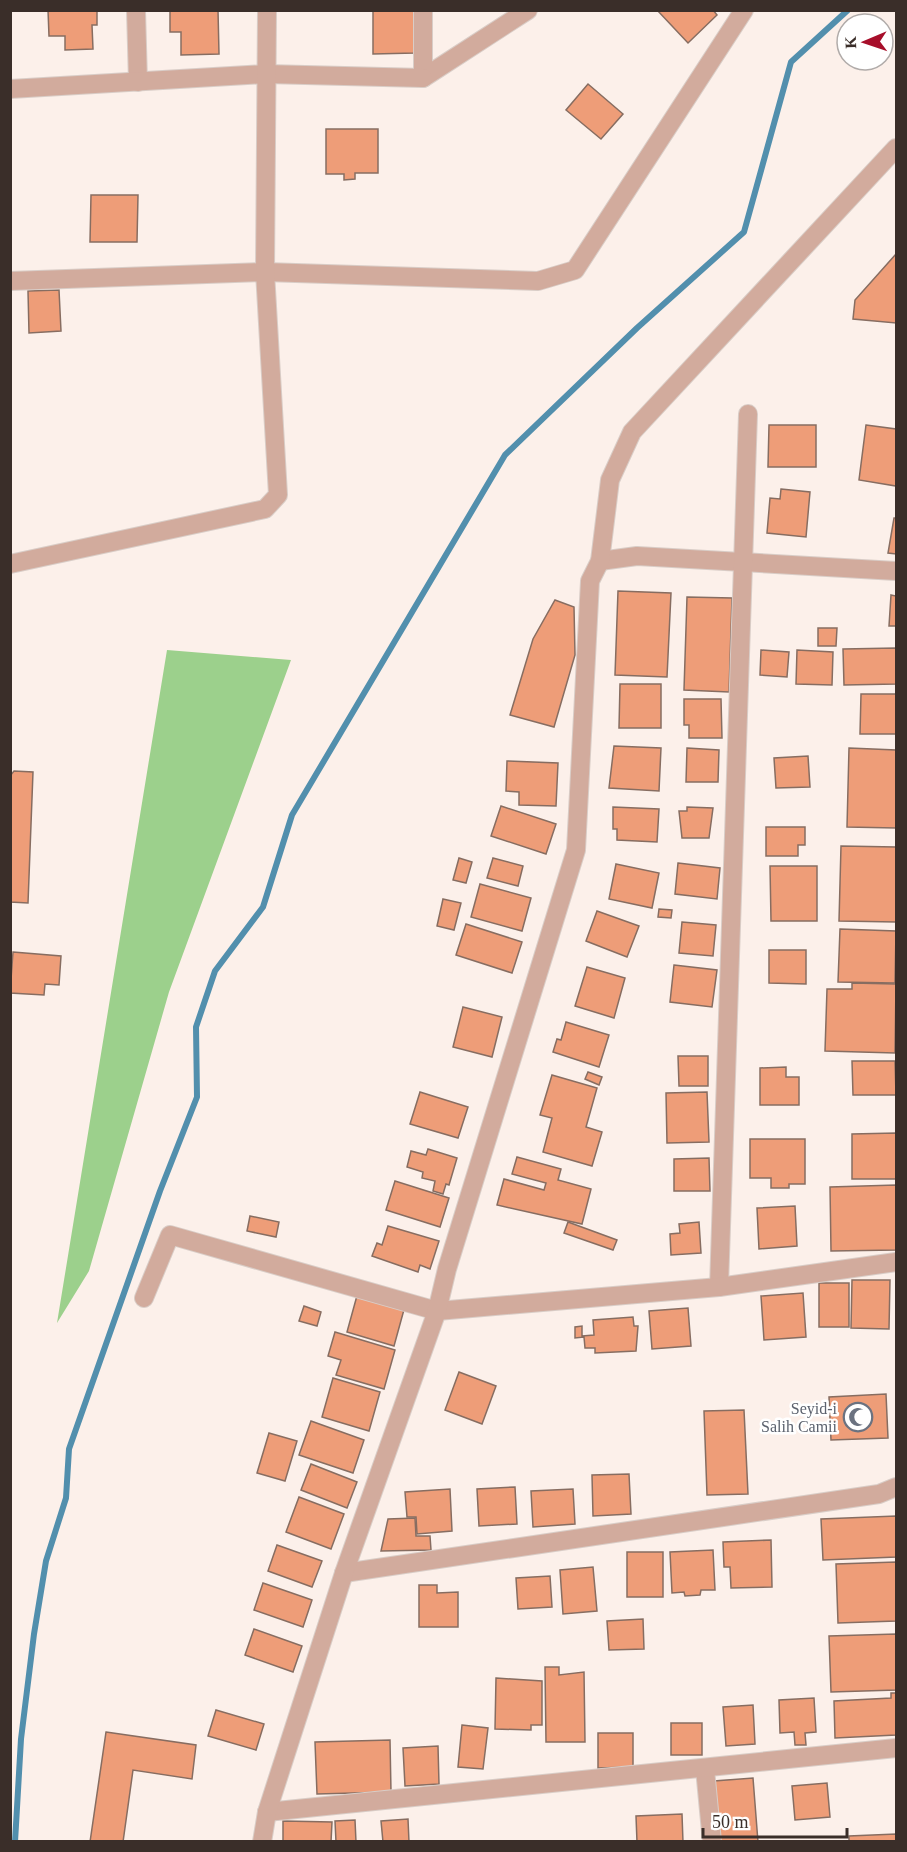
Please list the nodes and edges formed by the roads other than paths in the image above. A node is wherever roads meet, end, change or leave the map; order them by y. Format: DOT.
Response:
graph roads {
  1 [pos="136,10"];
  2 [pos="267,10"];
  3 [pos="423,10"];
  4 [pos="528,10"];
  5 [pos="744,10"];
  6 [pos="266,74"];
  7 [pos="423,78"];
  8 [pos="138,82"];
  9 [pos="10,89"];
  10 [pos="897,148"];
  11 [pos="265,272"];
  12 [pos="10,281"];
  13 [pos="747,414"];
  14 [pos="600,561"];
  15 [pos="742,562"];
  16 [pos="10,564"];
  17 [pos="897,571"];
  18 [pos="897,1262"];
  19 [pos="719,1287"];
  20 [pos="144,1298"];
  21 [pos="437,1311"];
  22 [pos="897,1487"];
  23 [pos="344,1573"];
  24 [pos="897,1748"];
  25 [pos="705,1769"];
  26 [pos="267,1812"];
  27 [pos="262,1842"];
  28 [pos="712,1842"];
  1 -- 8 [label="street"];
  2 -- 6 [label="street"];
  3 -- 7 [label="street"];
  4 -- 7 [label="street"];
  5 -- 11 [label="street"];
  6 -- 7 [label="street"];
  6 -- 8 [label="street"];
  6 -- 11 [label="street"];
  8 -- 9 [label="street"];
  10 -- 14 [label="street"];
  11 -- 12 [label="street"];
  11 -- 16 [label="street"];
  13 -- 15 [label="street"];
  14 -- 15 [label="street"];
  14 -- 21 [label="street"];
  15 -- 17 [label="street"];
  15 -- 19 [label="street"];
  18 -- 19 [label="street"];
  19 -- 21 [label="street"];
  20 -- 21 [label="street"];
  21 -- 23 [label="street"];
  22 -- 23 [label="street"];
  23 -- 26 [label="street"];
  24 -- 25 [label="street"];
  25 -- 26 [label="street"];
  25 -- 28 [label="street"];
  26 -- 27 [label="street"];
}
